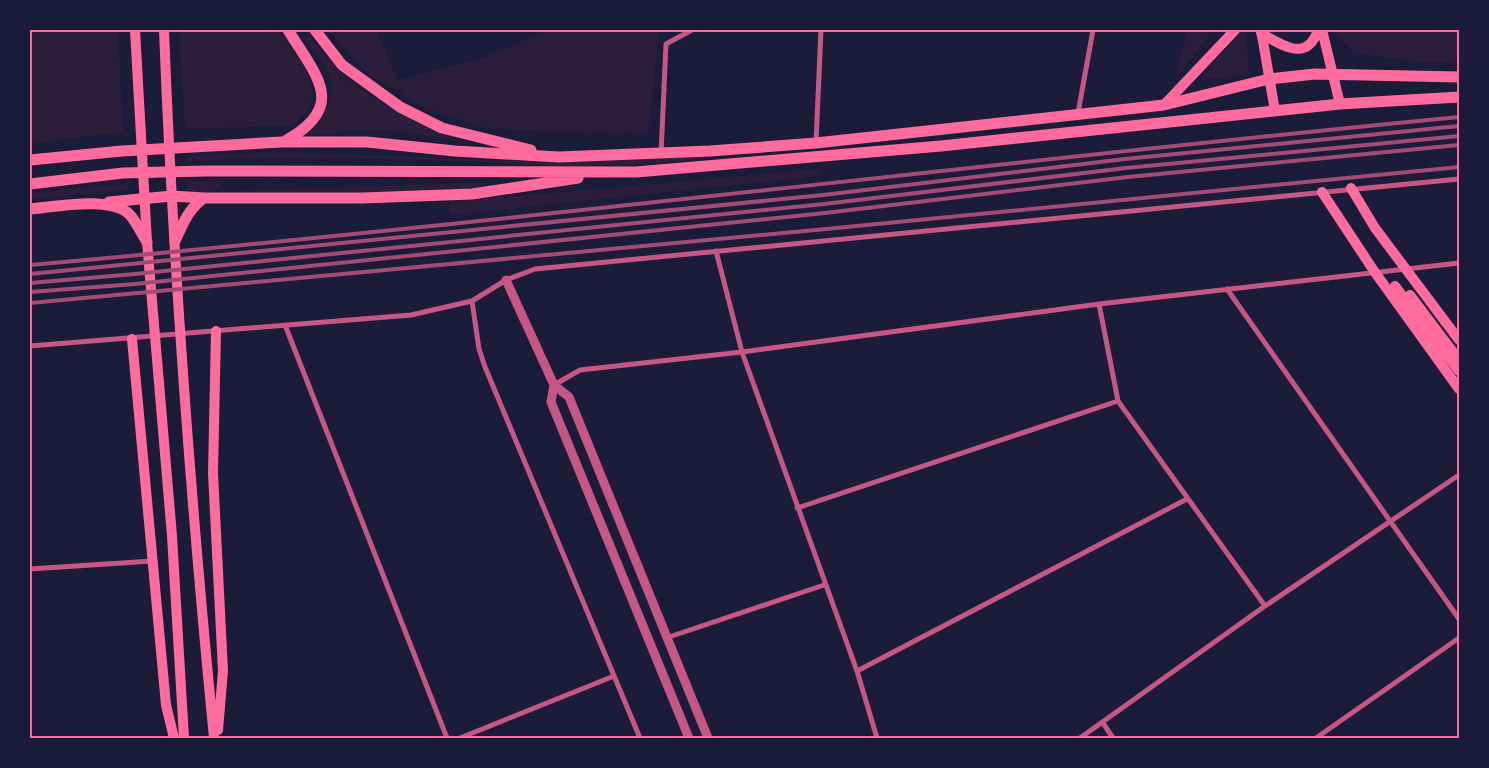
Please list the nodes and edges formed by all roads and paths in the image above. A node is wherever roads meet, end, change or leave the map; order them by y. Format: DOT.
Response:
graph roads {
  1 [pos="134,30"];
  2 [pos="164,30"];
  3 [pos="288,30"];
  4 [pos="315,30"];
  5 [pos="692,30"];
  6 [pos="821,30"];
  7 [pos="1093,30"];
  8 [pos="1235,30"];
  9 [pos="1318,30"];
  10 [pos="1322,30"];
  11 [pos="1261,32"];
  12 [pos="1333,74"];
  13 [pos="1459,77"];
  14 [pos="1268,79"];
  15 [pos="1459,97"];
  16 [pos="1340,104"];
  17 [pos="1164,105"];
  18 [pos="1275,112"];
  19 [pos="1077,115"];
  20 [pos="282,142"];
  21 [pos="816,143"];
  22 [pos="661,154"];
  23 [pos="30,155"];
  24 [pos="559,157"];
  25 [pos="43,158"];
  26 [pos="30,160"];
  27 [pos="614,173"];
  28 [pos="1459,179"];
  29 [pos="30,184"];
  30 [pos="1351,188"];
  31 [pos="1322,192"];
  32 [pos="172,196"];
  33 [pos="204,198"];
  34 [pos="145,199"];
  35 [pos="97,203"];
  36 [pos="30,209"];
  37 [pos="175,241"];
  38 [pos="147,242"];
  39 [pos="716,251"];
  40 [pos="1459,263"];
  41 [pos="1405,268"];
  42 [pos="1374,271"];
  43 [pos="506,280"];
  44 [pos="1227,289"];
  45 [pos="472,301"];
  46 [pos="1099,304"];
  47 [pos="285,325"];
  48 [pos="216,331"];
  49 [pos="132,339"];
  50 [pos="1459,340"];
  51 [pos="30,347"];
  52 [pos="742,352"];
  53 [pos="1459,360"];
  54 [pos="1459,370"];
  55 [pos="554,385"];
  56 [pos="1459,389"];
  57 [pos="1118,402"];
  58 [pos="1459,476"];
  59 [pos="1187,500"];
  60 [pos="797,508"];
  61 [pos="1390,523"];
  62 [pos="152,561"];
  63 [pos="30,569"];
  64 [pos="824,585"];
  65 [pos="1265,606"];
  66 [pos="1459,619"];
  67 [pos="669,637"];
  68 [pos="1459,638"];
  69 [pos="856,672"];
  70 [pos="614,676"];
  71 [pos="1104,724"];
  72 [pos="174,738"];
  73 [pos="184,738"];
  74 [pos="215,738"];
  75 [pos="447,738"];
  76 [pos="460,738"];
  77 [pos="640,738"];
  78 [pos="689,738"];
  79 [pos="708,738"];
  80 [pos="877,738"];
  81 [pos="1080,738"];
  82 [pos="1113,738"];
  83 [pos="1316,738"];
  1 -- 34 [label="main road"];
  2 -- 32 [label="main road"];
  3 -- 20 [label="main road"];
  4 -- 24 [label="main road"];
  5 -- 22 [label="street"];
  6 -- 21 [label="street"];
  7 -- 19 [label="street"];
  8 -- 17 [label="main road"];
  9 -- 11 [label="main road"];
  10 -- 12 [label="main road"];
  11 -- 14 [label="main road"];
  12 -- 13 [label="main road"];
  12 -- 14 [label="main road"];
  12 -- 16 [label="main road"];
  14 -- 17 [label="main road"];
  14 -- 18 [label="main road"];
  15 -- 16 [label="main road"];
  16 -- 18 [label="main road"];
  17 -- 19 [label="main road"];
  18 -- 27 [label="main road"];
  19 -- 21 [label="main road"];
  20 -- 24 [label="main road"];
  20 -- 25 [label="main road"];
  21 -- 22 [label="main road"];
  22 -- 24 [label="main road"];
  23 -- 25 [label="main road"];
  25 -- 26 [label="main road"];
  27 -- 29 [label="main road"];
  27 -- 33 [label="main road"];
  28 -- 30 [label="street"];
  30 -- 31 [label="street"];
  30 -- 41 [label="main road"];
  31 -- 39 [label="street"];
  31 -- 42 [label="main road"];
  32 -- 33 [label="main road"];
  32 -- 34 [label="main road"];
  32 -- 37 [label="main road"];
  33 -- 37 [label="main road"];
  34 -- 35 [label="main road"];
  34 -- 38 [label="main road"];
  35 -- 36 [label="main road"];
  35 -- 38 [label="main road"];
  37 -- 74 [label="main road"];
  38 -- 73 [label="main road"];
  39 -- 43 [label="street"];
  39 -- 52 [label="street"];
  40 -- 41 [label="street"];
  41 -- 42 [label="street"];
  41 -- 50 [label="main road"];
  42 -- 44 [label="street"];
  42 -- 56 [label="main road"];
  43 -- 45 [label="street"];
  43 -- 55 [label="street"];
  44 -- 46 [label="street"];
  44 -- 61 [label="street"];
  45 -- 47 [label="street"];
  45 -- 70 [label="street"];
  46 -- 52 [label="street"];
  46 -- 57 [label="street"];
  47 -- 48 [label="street"];
  47 -- 75 [label="street"];
  48 -- 49 [label="street"];
  48 -- 74 [label="main road"];
  49 -- 51 [label="street"];
  49 -- 62 [label="main road"];
  52 -- 55 [label="street"];
  52 -- 60 [label="street"];
  53 -- 54 [label="main road"];
  55 -- 67 [label="street"];
  55 -- 78 [label="street"];
  57 -- 59 [label="street"];
  57 -- 60 [label="street"];
  58 -- 61 [label="street"];
  59 -- 65 [label="street"];
  59 -- 69 [label="street"];
  60 -- 64 [label="street"];
  61 -- 65 [label="street"];
  61 -- 66 [label="street"];
  62 -- 63 [label="street"];
  62 -- 72 [label="main road"];
  64 -- 67 [label="street"];
  64 -- 69 [label="street"];
  65 -- 71 [label="street"];
  67 -- 79 [label="street"];
  68 -- 83 [label="street"];
  69 -- 80 [label="street"];
  70 -- 76 [label="street"];
  70 -- 77 [label="street"];
  71 -- 81 [label="street"];
  71 -- 82 [label="street"];
}
